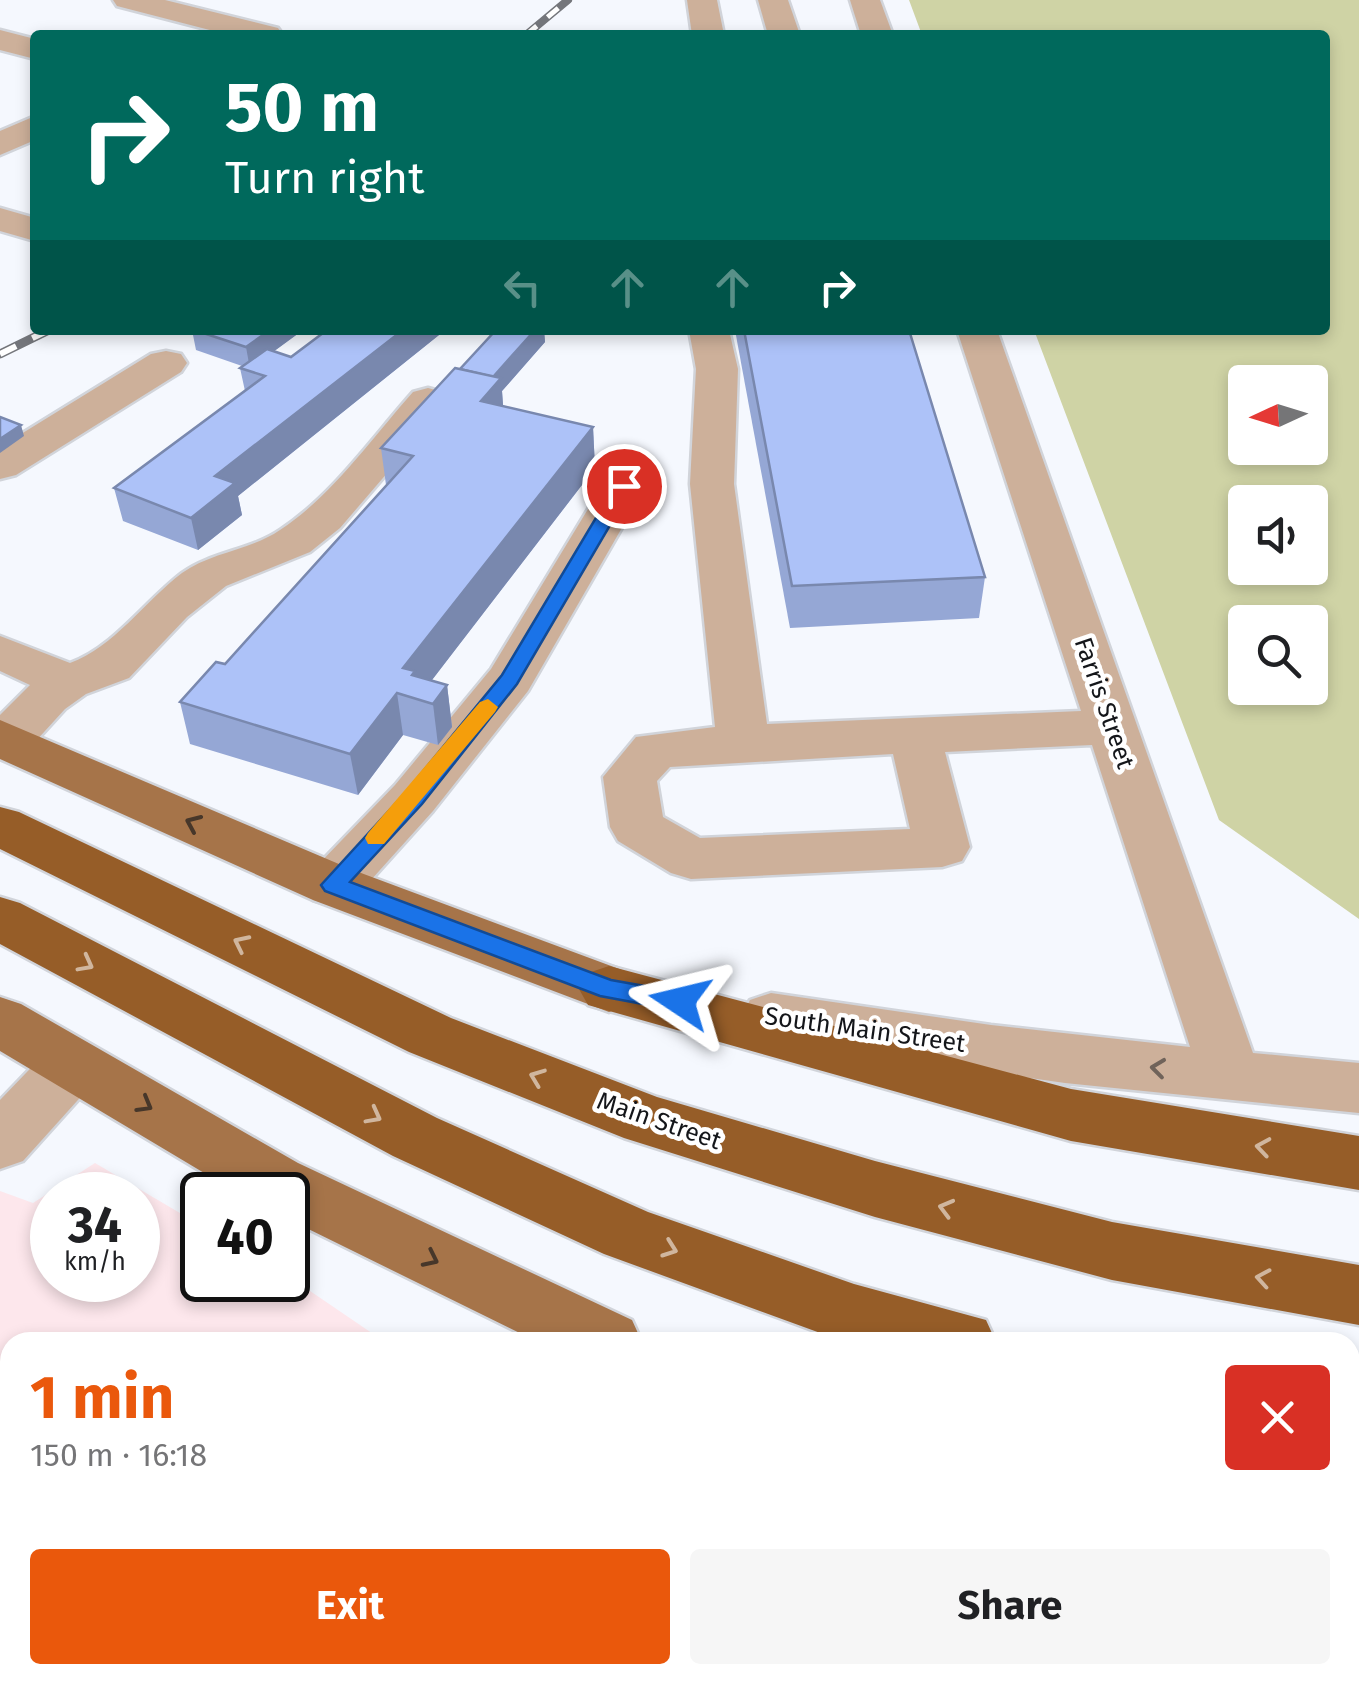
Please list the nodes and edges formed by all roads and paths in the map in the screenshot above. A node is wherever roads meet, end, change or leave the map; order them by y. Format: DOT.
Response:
graph roads {
  1 [pos="128,0"];
  2 [pos="258,0"];
  3 [pos="702,0"];
  4 [pos="773,0"];
  5 [pos="865,0"];
  6 [pos="208,29"];
  7 [pos="707,30"];
  8 [pos="782,30"];
  9 [pos="875,30"];
  10 [pos="0,40"];
  11 [pos="30,48"];
  12 [pos="0,115"];
  13 [pos="30,124"];
  14 [pos="30,129"];
  15 [pos="0,145"];
  16 [pos="0,219"];
  17 [pos="30,228"];
  18 [pos="710,335"];
  19 [pos="979,335"];
  20 [pos="166,363"];
  21 [pos="428,401"];
  22 [pos="0,466"];
  23 [pos="624,486"];
  24 [pos="0,652"];
  25 [pos="68,682"];
  26 [pos="1112,727"];
  27 [pos="914,734"];
  28 [pos="3,740"];
  29 [pos="743,742"];
  30 [pos="0,826"];
  31 [pos="333,885"];
  32 [pos="0,918"];
  33 [pos="609,989"];
  34 [pos="0,1021"];
  35 [pos="73,1064"];
  36 [pos="1231,1077"];
  37 [pos="1359,1088"];
  38 [pos="0,1142"];
  39 [pos="1359,1163"];
  40 [pos="1359,1295"];
  41 [pos="579,1332"];
  42 [pos="920,1332"];
  1 -- 6 [label="street"];
  2 -- 6 [label="street"];
  3 -- 7 [label="street"];
  4 -- 8 [label="street"];
  5 -- 9 [label="street"];
  10 -- 11 [label="street"];
  12 -- 13 [label="street"];
  14 -- 15 [label="street"];
  16 -- 17 [label="street"];
  18 -- 29 [label="street"];
  19 -- 26 [label="street, Farris Street"];
  20 -- 22 [label="street"];
  21 -- 25 [label="street"];
  23 -- 31 [label="street"];
  24 -- 25 [label="street"];
  25 -- 28 [label="street"];
  26 -- 27 [label="street"];
  26 -- 36 [label="street, Farris Street"];
  27 -- 29 [label="street"];
  27 -- 29 [label="street"];
  31 -- 28 [label="main road, South Main Street, one-way"];
  40 -- 30 [label="highway, Main Street, one-way"];
  31 -- 33 [label="main road, South Main Street"];
  32 -- 42 [label="highway, one-way"];
  36 -- 33 [label="street, South Main Street, one-way"];
  39 -- 33 [label="highway, one-way"];
  34 -- 35 [label="main road"];
  35 -- 38 [label="street"];
  35 -- 41 [label="main road, one-way"];
  36 -- 37 [label="street, South Main Street"];
}
